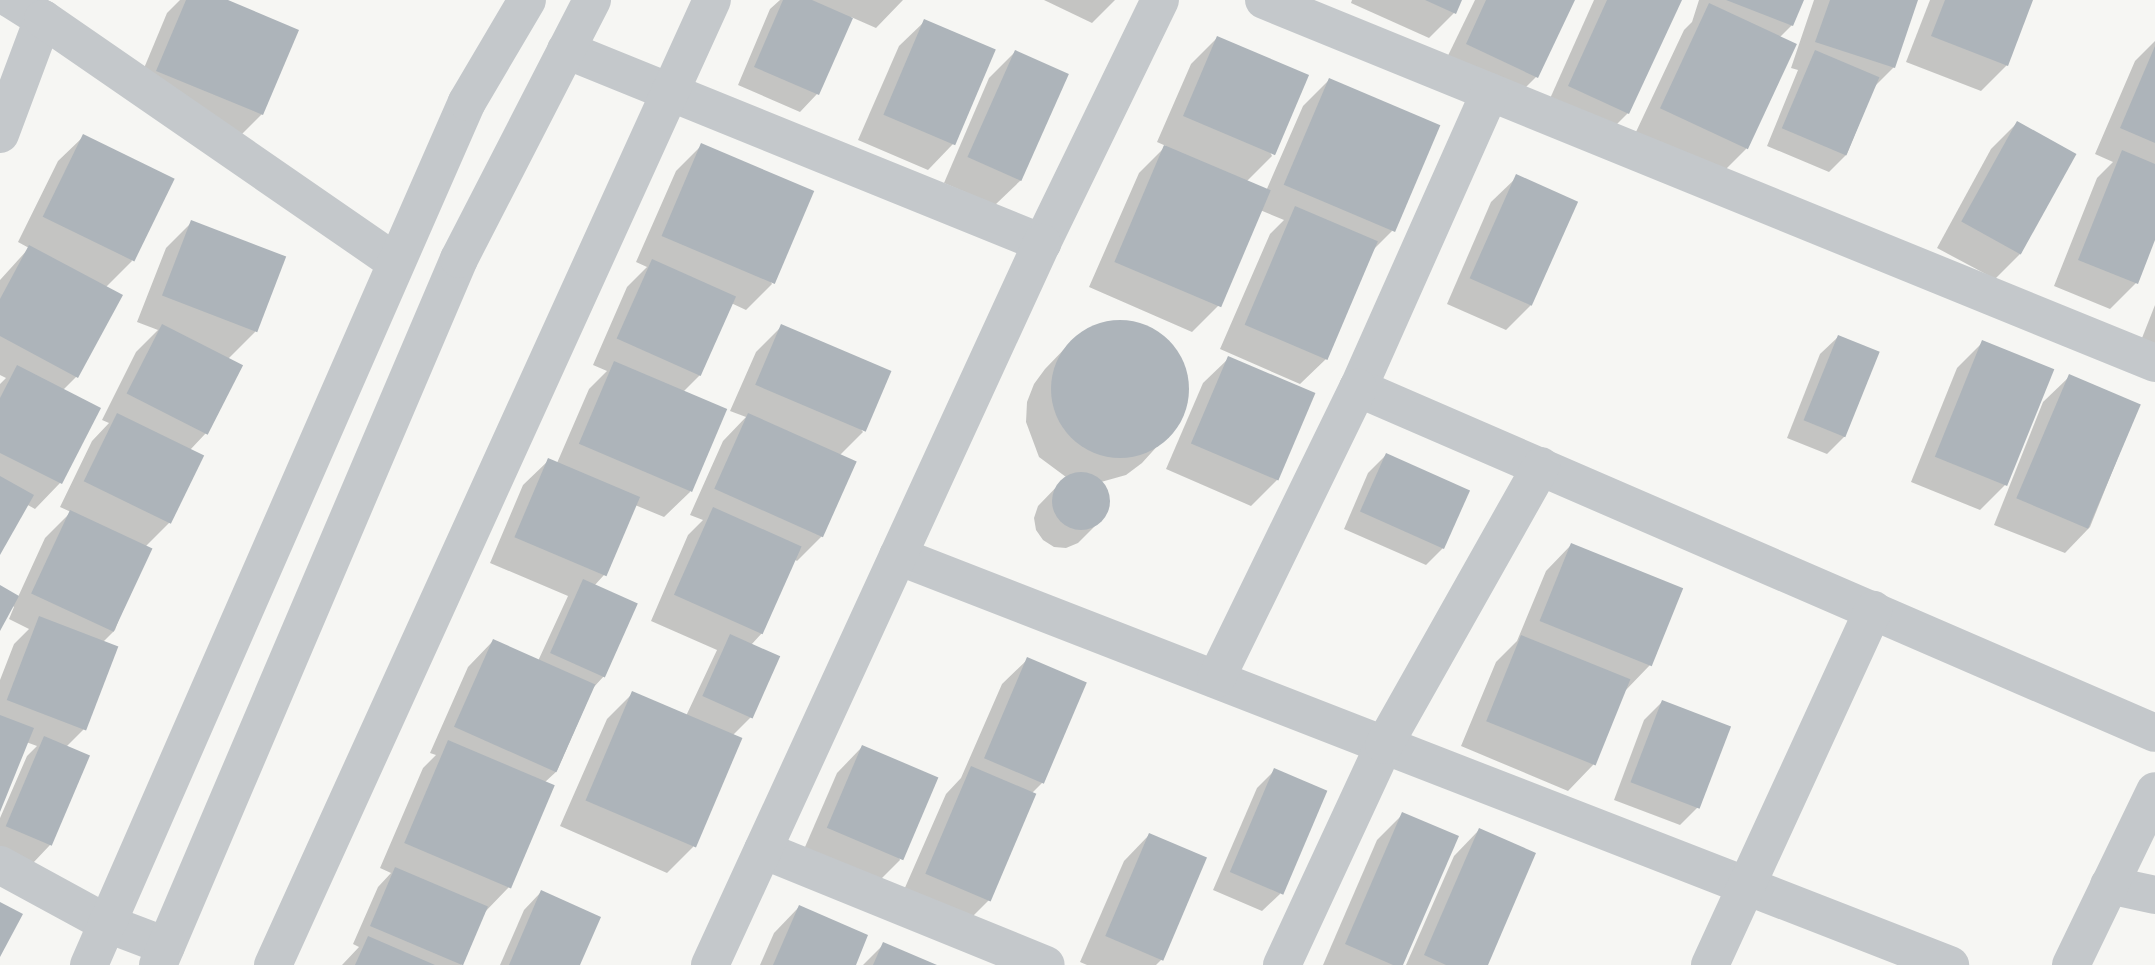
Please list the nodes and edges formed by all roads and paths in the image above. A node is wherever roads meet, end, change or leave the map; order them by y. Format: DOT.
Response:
graph roads {
  1 [pos="527,0"];
  2 [pos="592,0"];
  3 [pos="712,0"];
  4 [pos="1160,0"];
  5 [pos="1264,0"];
  6 [pos="28,10"];
  7 [pos="566,50"];
  8 [pos="1490,92"];
  9 [pos="668,93"];
  10 [pos="0,134"];
  11 [pos="1042,243"];
  12 [pos="396,262"];
  13 [pos="2155,363"];
  14 [pos="1358,388"];
  15 [pos="1541,466"];
  16 [pos="898,556"];
  17 [pos="1873,610"];
  18 [pos="1216,679"];
  19 [pos="2155,733"];
  20 [pos="1384,745"];
  21 [pos="2155,791"];
  22 [pos="763,850"];
  23 [pos="0,864"];
  24 [pos="1745,885"];
  25 [pos="2109,885"];
  26 [pos="2155,895"];
  27 [pos="108,924"];
  28 [pos="162,956"];
  29 [pos="89,965"];
  30 [pos="273,965"];
  31 [pos="710,965"];
  32 [pos="1046,965"];
  33 [pos="1282,965"];
  34 [pos="1710,965"];
  35 [pos="1950,965"];
  36 [pos="2071,965"];
  1 -- 12 [label="street"];
  2 -- 7 [label="street"];
  3 -- 9 [label="street"];
  4 -- 11 [label="street"];
  5 -- 8 [label="street"];
  6 -- 10 [label="street"];
  6 -- 12 [label="street"];
  7 -- 9 [label="street"];
  7 -- 28 [label="street"];
  8 -- 13 [label="street"];
  8 -- 14 [label="street"];
  9 -- 11 [label="street"];
  9 -- 30 [label="street"];
  11 -- 16 [label="street"];
  12 -- 27 [label="street"];
  14 -- 15 [label="street"];
  14 -- 18 [label="street"];
  15 -- 17 [label="street"];
  15 -- 20 [label="street"];
  16 -- 18 [label="street"];
  16 -- 22 [label="street"];
  17 -- 19 [label="street"];
  17 -- 24 [label="street"];
  18 -- 20 [label="street"];
  20 -- 24 [label="street"];
  20 -- 33 [label="street"];
  21 -- 25 [label="street"];
  22 -- 31 [label="street"];
  22 -- 32 [label="street"];
  23 -- 27 [label="street"];
  24 -- 34 [label="street"];
  24 -- 35 [label="street"];
  25 -- 26 [label="street"];
  25 -- 36 [label="street"];
  27 -- 28 [label="street"];
  27 -- 29 [label="street"];
}
